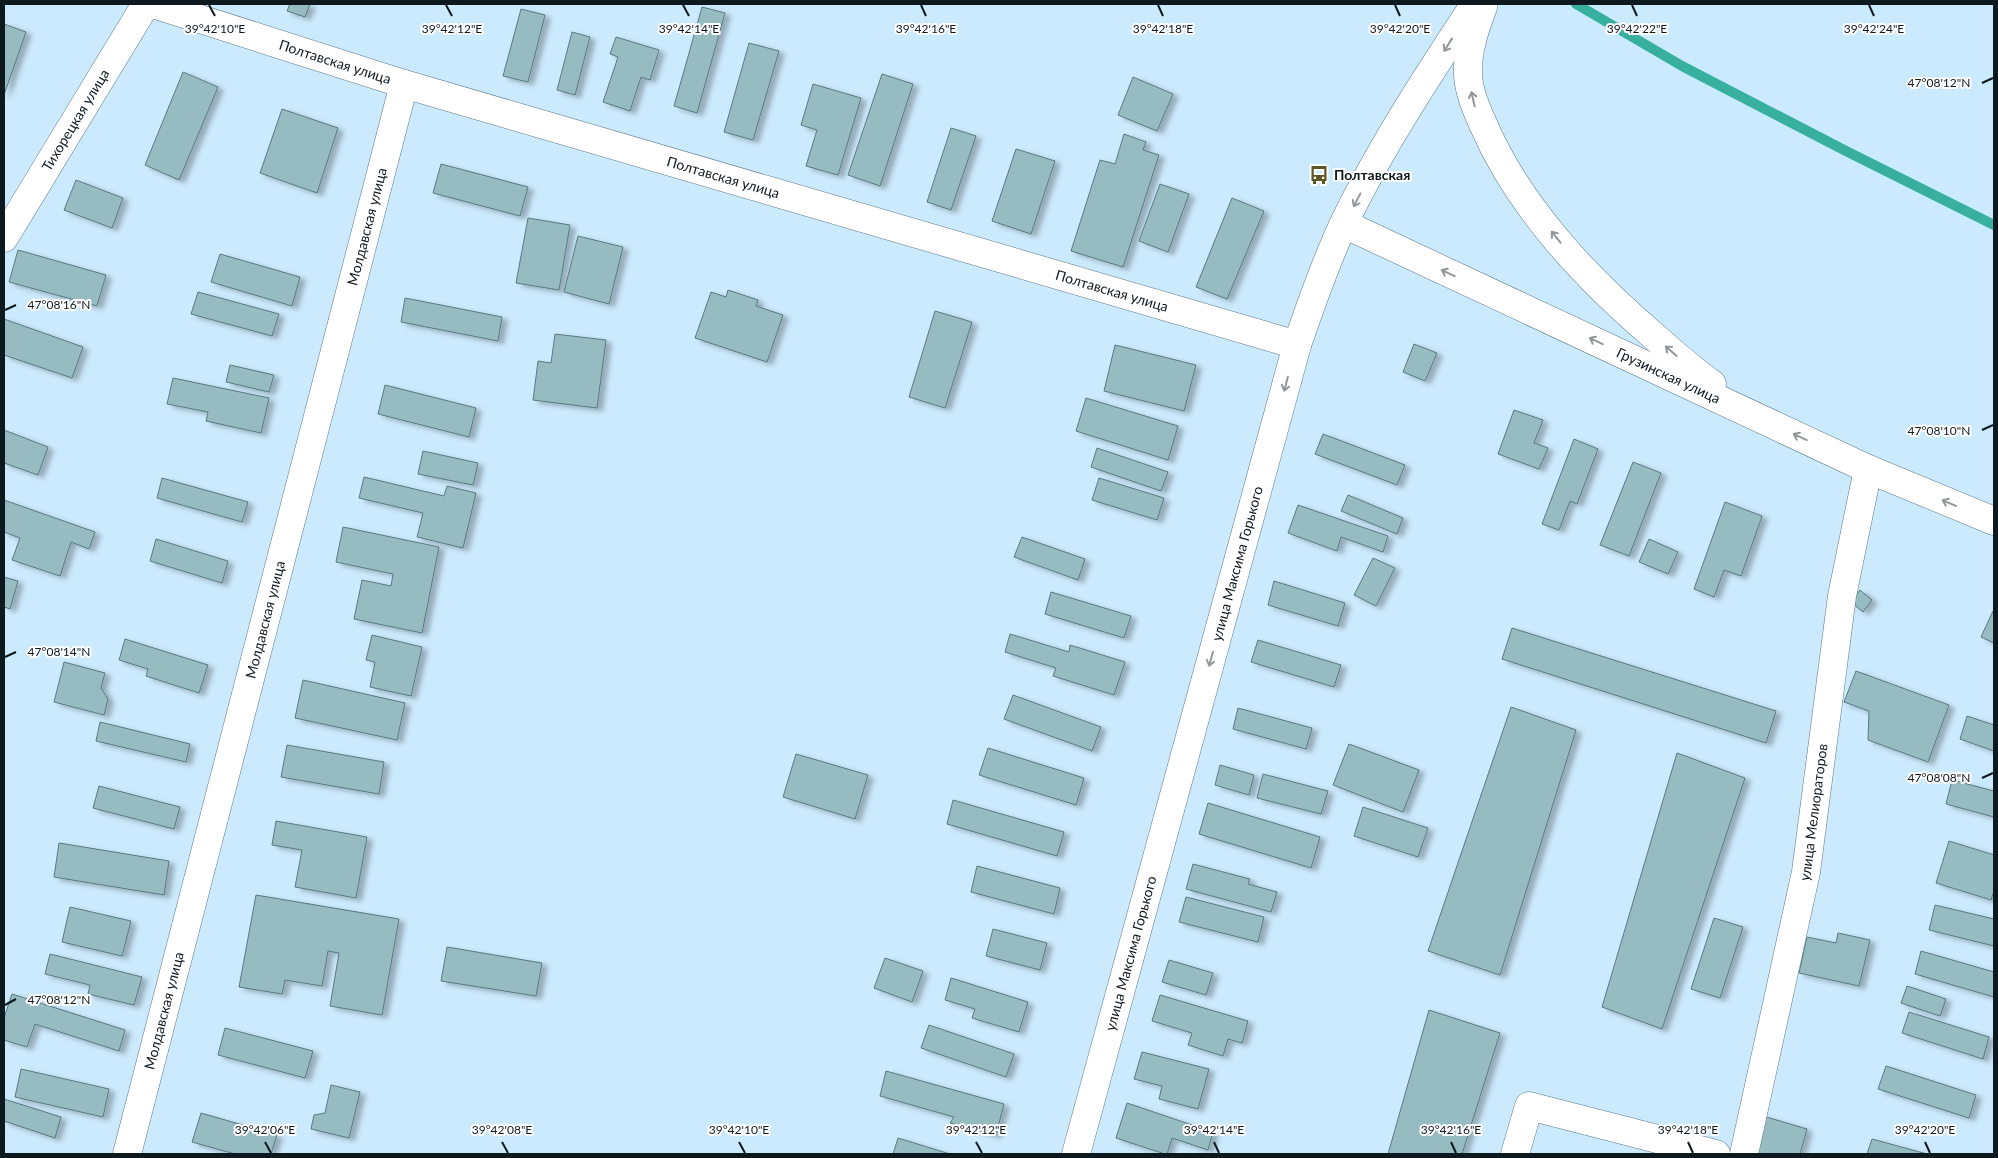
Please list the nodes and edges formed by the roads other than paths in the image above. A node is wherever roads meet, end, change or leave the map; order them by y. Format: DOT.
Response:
graph roads {
  1 [pos="146,4"];
  2 [pos="153,4"];
  3 [pos="1475,4"];
  4 [pos="1484,4"];
  5 [pos="404,84"];
  6 [pos="1344,224"];
  7 [pos="4,238"];
  8 [pos="1297,345"];
  9 [pos="1766,421"];
  10 [pos="1868,469"];
  11 [pos="1994,521"];
  12 [pos="127,1154"];
  13 [pos="1076,1154"];
  14 [pos="1515,1154"];
  15 [pos="1716,1154"];
  16 [pos="1744,1154"];
  1 -- 7 [label="street, Тихорецкая улица"];
  2 -- 5 [label="street, Полтавская улица"];
  3 -- 6 [label="street, улица Максима Горького, one-way"];
  9 -- 4 [label="street, one-way"];
  5 -- 8 [label="street, Полтавская улица"];
  5 -- 12 [label="street, Молдавская улица"];
  6 -- 8 [label="street, улица Максима Горького"];
  9 -- 6 [label="street, Грузинская улица, one-way"];
  8 -- 13 [label="street, улица Максима Горького, one-way"];
  10 -- 9 [label="street, Грузинская улица, one-way"];
  11 -- 10 [label="street, Грузинская улица, one-way"];
  10 -- 16 [label="street, улица Мелиораторов"];
  14 -- 15 [label="street"];
}
